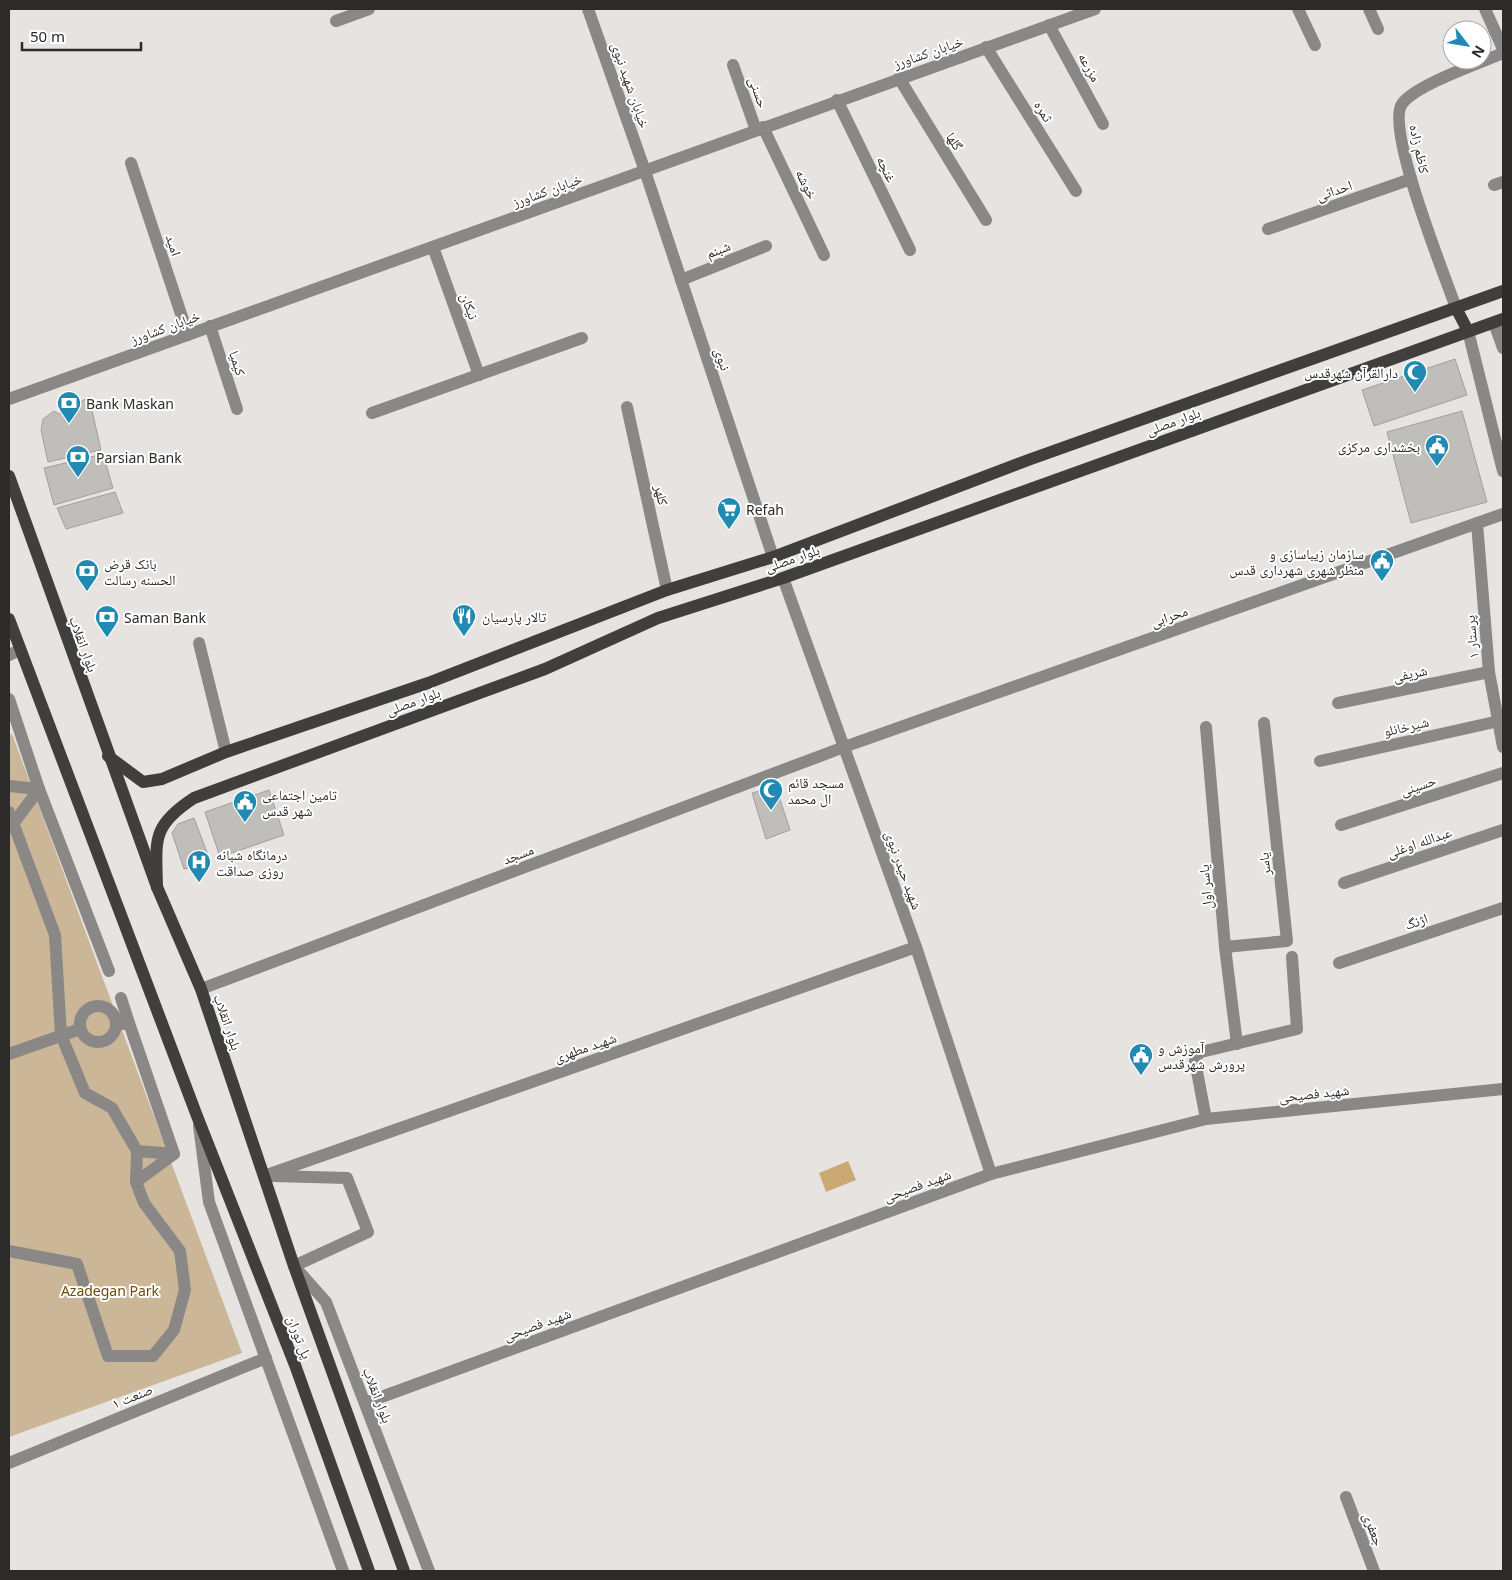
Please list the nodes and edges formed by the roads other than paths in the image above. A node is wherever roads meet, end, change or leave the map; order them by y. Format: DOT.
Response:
graph roads {
  1 [pos="369,9"];
  2 [pos="588,9"];
  3 [pos="1095,9"];
  4 [pos="1298,9"];
  5 [pos="1369,9"];
  6 [pos="1485,9"];
  7 [pos="336,21"];
  8 [pos="1050,25"];
  9 [pos="1378,29"];
  10 [pos="1315,44"];
  11 [pos="986,47"];
  12 [pos="1503,51"];
  13 [pos="733,65"];
  14 [pos="899,78"];
  15 [pos="837,100"];
  16 [pos="1103,124"];
  17 [pos="759,129"];
  18 [pos="131,163"];
  19 [pos="645,171"];
  20 [pos="1410,180"];
  21 [pos="1076,191"];
  22 [pos="986,220"];
  23 [pos="1268,229"];
  24 [pos="766,246"];
  25 [pos="433,247"];
  26 [pos="910,250"];
  27 [pos="824,254"];
  28 [pos="681,280"];
  29 [pos="1503,290"];
  30 [pos="1456,308"];
  31 [pos="1498,321"];
  32 [pos="210,326"];
  33 [pos="1468,331"];
  34 [pos="188,335"];
  35 [pos="582,338"];
  36 [pos="1503,348"];
  37 [pos="479,375"];
  38 [pos="9,399"];
  39 [pos="627,407"];
  40 [pos="238,409"];
  41 [pos="372,413"];
  42 [pos="1503,471"];
  43 [pos="9,476"];
  44 [pos="1503,514"];
  45 [pos="1477,523"];
  46 [pos="774,557"];
  47 [pos="782,578"];
  48 [pos="667,590"];
  49 [pos="9,620"];
  50 [pos="199,642"];
  51 [pos="14,653"];
  52 [pos="1489,672"];
  53 [pos="9,699"];
  54 [pos="1338,703"];
  55 [pos="1499,721"];
  56 [pos="1264,724"];
  57 [pos="1206,727"];
  58 [pos="844,747"];
  59 [pos="1503,747"];
  60 [pos="226,752"];
  61 [pos="108,756"];
  62 [pos="1320,761"];
  63 [pos="1503,773"];
  64 [pos="9,786"];
  65 [pos="40,789"];
  66 [pos="11,818"];
  67 [pos="1342,825"];
  68 [pos="1503,830"];
  69 [pos="1344,883"];
  70 [pos="157,887"];
  71 [pos="1503,908"];
  72 [pos="916,947"];
  73 [pos="1225,947"];
  74 [pos="1292,958"];
  75 [pos="1339,963"];
  76 [pos="109,970"];
  77 [pos="201,989"];
  78 [pos="121,998"];
  79 [pos="129,1023"];
  80 [pos="115,1026"];
  81 [pos="80,1028"];
  82 [pos="61,1035"];
  83 [pos="1237,1044"];
  84 [pos="9,1054"];
  85 [pos="1503,1089"];
  86 [pos="197,1116"];
  87 [pos="1206,1119"];
  88 [pos="137,1151"];
  89 [pos="174,1154"];
  90 [pos="991,1174"];
  91 [pos="264,1176"];
  92 [pos="136,1182"];
  93 [pos="9,1251"];
  94 [pos="294,1266"];
  95 [pos="266,1358"];
  96 [pos="365,1403"];
  97 [pos="9,1463"];
  98 [pos="1346,1497"];
  99 [pos="343,1571"];
  100 [pos="369,1571"];
  101 [pos="404,1571"];
  102 [pos="429,1571"];
  103 [pos="1374,1571"];
  1 -- 7 [label="street"];
  2 -- 19 [label="street, خیابان شهید نبوی"];
  3 -- 8 [label="street, خیابان کشاورز"];
  4 -- 10 [label="street"];
  5 -- 9 [label="street"];
  6 -- 12 [label="street"];
  8 -- 11 [label="street, خیابان کشاورز"];
  8 -- 16 [label="street, مزرعه"];
  11 -- 14 [label="street, خیابان کشاورز"];
  11 -- 21 [label="street, ثمره"];
  12 -- 20 [label="street, کاظم زاده"];
  13 -- 17 [label="street, حسنی"];
  14 -- 15 [label="street, خیابان کشاورز"];
  14 -- 22 [label="street, گلها"];
  15 -- 17 [label="street, خیابان کشاورز"];
  15 -- 26 [label="street, غنچه"];
  17 -- 19 [label="street, خیابان کشاورز"];
  17 -- 27 [label="street, خوشه"];
  18 -- 34 [label="street, امید"];
  19 -- 25 [label="street, خیابان کشاورز"];
  19 -- 28 [label="street, نبوی"];
  20 -- 23 [label="street, احداثی"];
  20 -- 30 [label="street, کاظم زاده"];
  24 -- 28 [label="street, شبنم"];
  25 -- 32 [label="street, خیابان کشاورز"];
  25 -- 37 [label="street, نیکان"];
  28 -- 46 [label="street, نبوی"];
  29 -- 30 [label="main road, بلوار مصلی"];
  30 -- 33 [label="main road"];
  30 -- 46 [label="main road, بلوار مصلی"];
  31 -- 33 [label="main road, بلوار مصلی"];
  31 -- 36 [label="street"];
  32 -- 34 [label="street, خیابان کشاورز"];
  32 -- 40 [label="street, کیمیا"];
  33 -- 42 [label="street"];
  33 -- 47 [label="main road, بلوار مصلی"];
  34 -- 38 [label="street, خیابان کشاورز"];
  35 -- 37 [label="street"];
  37 -- 41 [label="street"];
  39 -- 48 [label="street, کلهر"];
  43 -- 61 [label="main road, بلوار انقلاب"];
  44 -- 45 [label="street, محرابی"];
  45 -- 52 [label="street, پرستار ۱"];
  45 -- 58 [label="street, محرابی"];
  46 -- 47 [label="main road"];
  46 -- 48 [label="main road, بلوار مصلی"];
  47 -- 58 [label="street, شهید حیدر نبوی"];
  47 -- 70 [label="main road, بلوار مصلی"];
  48 -- 60 [label="main road, بلوار مصلی"];
  49 -- 51 [label="main road"];
  50 -- 60 [label="street"];
  51 -- 86 [label="main road"];
  52 -- 54 [label="street, شریفی"];
  52 -- 55 [label="street, پرستار ۱"];
  53 -- 65 [label="street"];
  55 -- 59 [label="street, پرستار ۱"];
  55 -- 62 [label="street, شیرخانلو"];
  56 -- 73 [label="street, یاسر"];
  57 -- 73 [label="street, یاسر اول"];
  58 -- 72 [label="street, شهید حیدر نبوی"];
  58 -- 77 [label="street, مسجد"];
  60 -- 61 [label="main road, بلوار مصلی"];
  61 -- 70 [label="main road, بلوار انقلاب"];
  63 -- 67 [label="street, حسینی"];
  64 -- 65 [label="street"];
  65 -- 66 [label="street"];
  65 -- 76 [label="street"];
  66 -- 82 [label="street"];
  68 -- 69 [label="street, عبدالله اوغلی"];
  70 -- 77 [label="main road, بلوار انقلاب"];
  71 -- 75 [label="street, اژنگ"];
  72 -- 90 [label="street, شهید حیدر نبوی"];
  72 -- 91 [label="street, شهید مطهری"];
  73 -- 83 [label="street, یاسر اول"];
  74 -- 83 [label="street"];
  77 -- 91 [label="main road, بلوار انقلاب"];
  78 -- 79 [label="street"];
  79 -- 80 [label="street"];
  79 -- 89 [label="street"];
  80 -- 81 [label="street"];
  80 -- 81 [label="street"];
  81 -- 82 [label="street"];
  82 -- 84 [label="street"];
  82 -- 88 [label="street"];
  83 -- 87 [label="street"];
  85 -- 87 [label="street, شهید فصیحی"];
  86 -- 95 [label="street"];
  86 -- 100 [label="main road, پل توران"];
  87 -- 90 [label="street, شهید فصیحی"];
  88 -- 89 [label="street"];
  88 -- 92 [label="street"];
  89 -- 92 [label="street"];
  90 -- 96 [label="street, شهید فصیحی"];
  91 -- 94 [label="main road, بلوار انقلاب"];
  91 -- 94 [label="street"];
  92 -- 93 [label="street"];
  94 -- 96 [label="street, بلوار انقلاب"];
  94 -- 101 [label="main road, پل توران"];
  95 -- 97 [label="street, صنعت ۱"];
  95 -- 99 [label="street"];
  96 -- 102 [label="street, بلوار انقلاب"];
  98 -- 103 [label="street, جعفری"];
}
